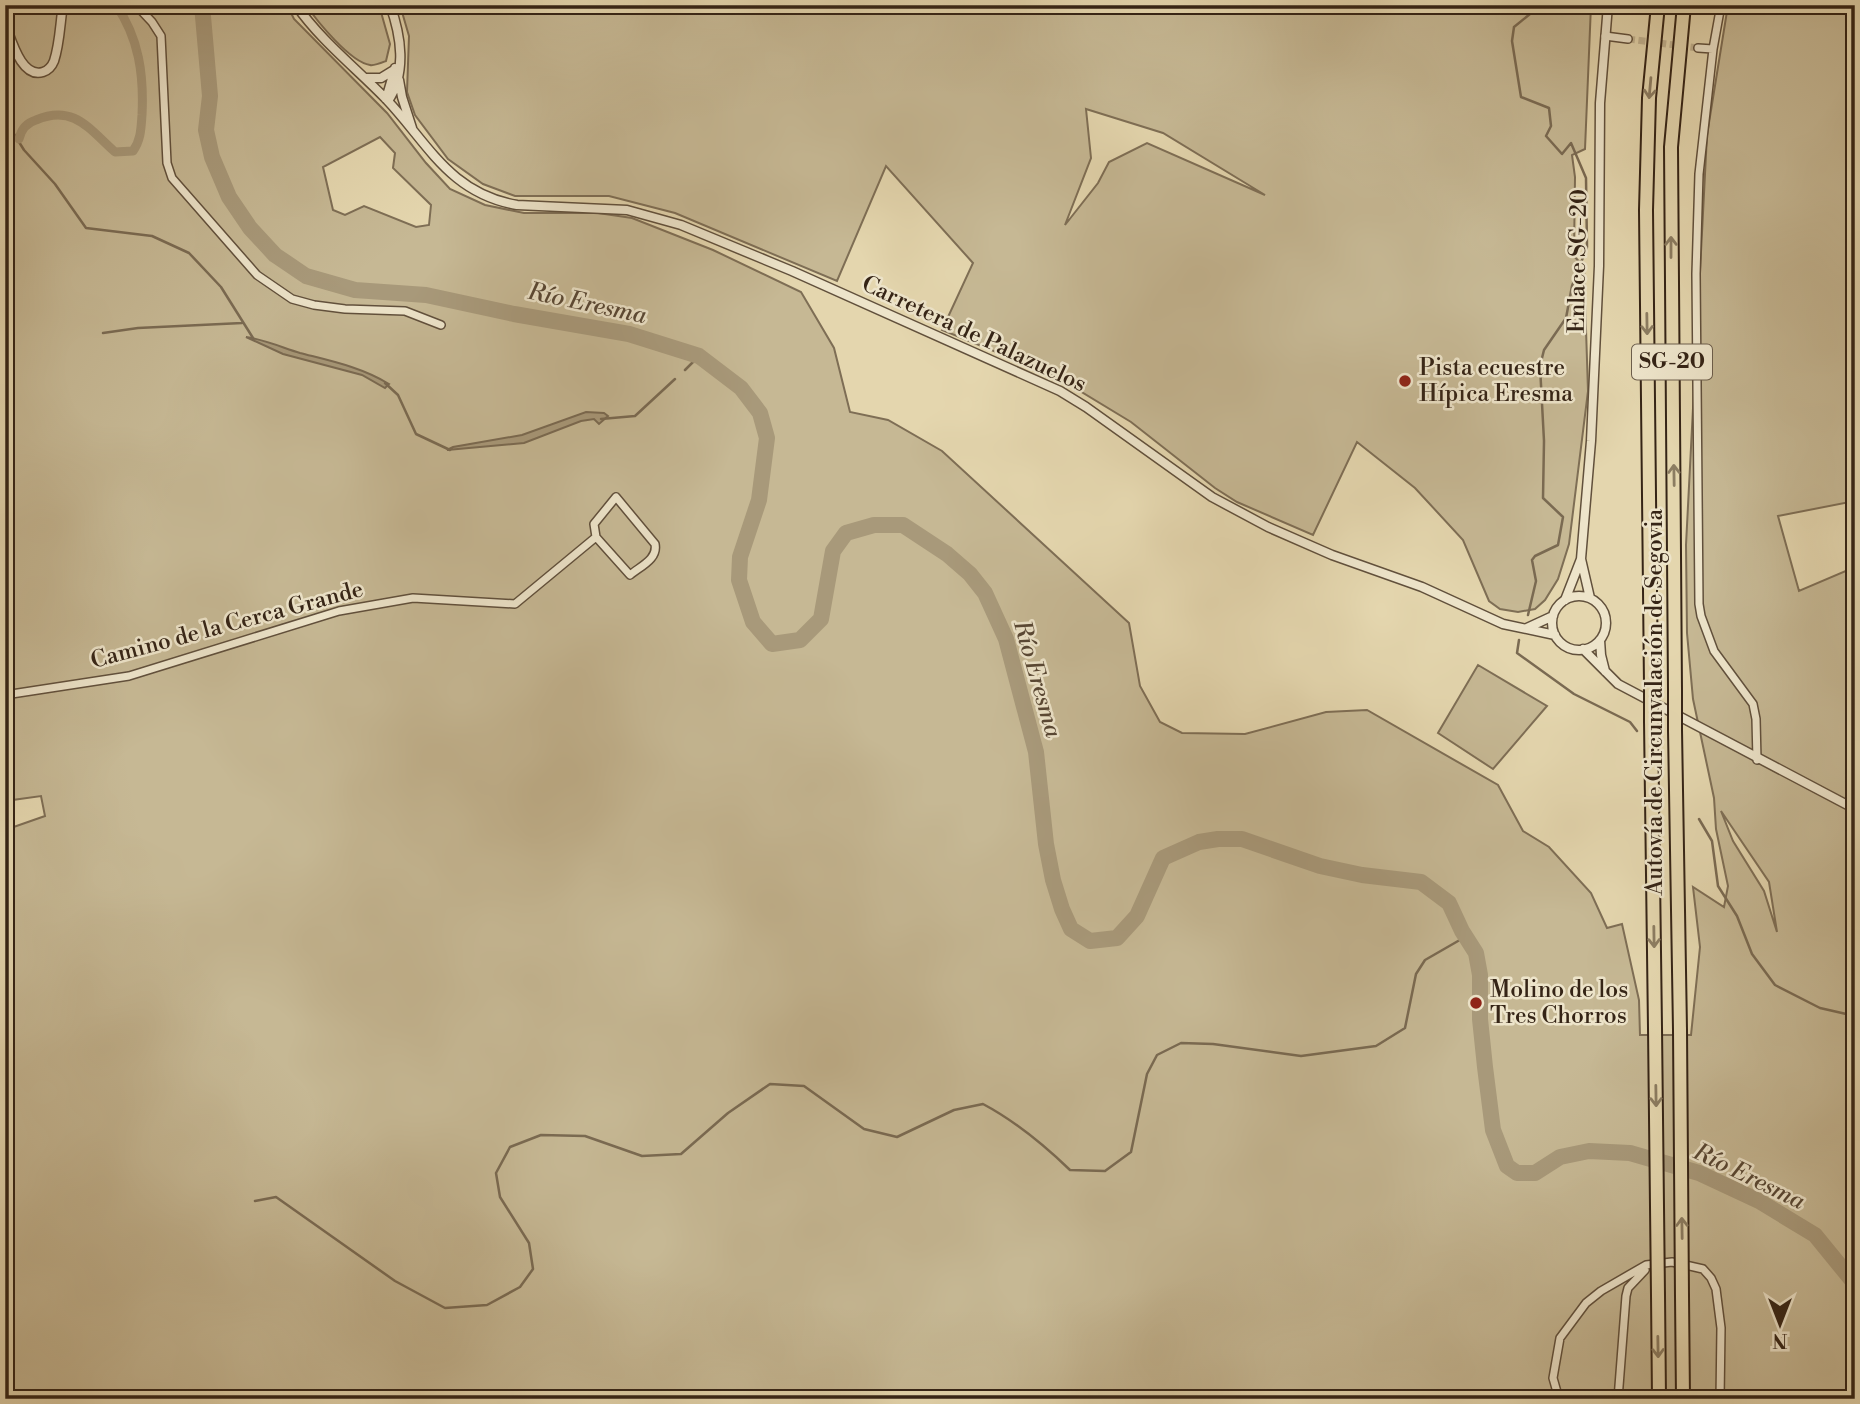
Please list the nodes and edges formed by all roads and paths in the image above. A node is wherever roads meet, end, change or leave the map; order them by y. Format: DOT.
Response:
graph roads {
  1 [pos="63,5"];
  2 [pos="136,5"];
  3 [pos="296,5"];
  4 [pos="390,5"];
  5 [pos="1608,5"];
  6 [pos="1657,5"];
  7 [pos="1686,5"];
  8 [pos="1721,5"];
  9 [pos="5,24"];
  10 [pos="1605,36"];
  11 [pos="1628,39"];
  12 [pos="1698,48"];
  13 [pos="1713,49"];
  14 [pos="396,71"];
  15 [pos="365,78"];
  16 [pos="387,100"];
  17 [pos="414,134"];
  18 [pos="442,325"];
  19 [pos="596,537"];
  20 [pos="1581,559"];
  21 [pos="1590,598"];
  22 [pos="1565,600"];
  23 [pos="1553,615"];
  24 [pos="1527,628"];
  25 [pos="1555,635"];
  26 [pos="1600,640"];
  27 [pos="1583,649"];
  28 [pos="1605,671"];
  29 [pos="9,695"];
  30 [pos="1757,760"];
  31 [pos="1855,809"];
  32 [pos="1651,1265"];
  33 [pos="1559,1399"];
  34 [pos="1618,1399"];
  35 [pos="1659,1399"];
  36 [pos="1683,1399"];
  37 [pos="1720,1399"];
  1 -- 9 [label="street"];
  2 -- 18 [label="street"];
  3 -- 15 [label="street, Carretera de Palazuelos"];
  4 -- 14 [label="street"];
  5 -- 10 [label="street, Enlace SG-20"];
  6 -- 35 [label="highway, Autovía de Circunvalación de Segovia / SG-20, one-way, bridge"];
  36 -- 7 [label="highway, Autovía de Circunvalación de Segovia / SG-20, one-way, bridge"];
  8 -- 13 [label="street"];
  10 -- 11 [label="street"];
  10 -- 20 [label="street, Enlace SG-20"];
  12 -- 13 [label="street"];
  13 -- 30 [label="street"];
  14 -- 15 [label="street"];
  14 -- 16 [label="street"];
  14 -- 17 [label="street"];
  15 -- 16 [label="street, Carretera de Palazuelos"];
  16 -- 17 [label="street, Carretera de Palazuelos"];
  17 -- 24 [label="street, Carretera de Palazuelos"];
  19 -- 19 [label="street, Camino de la Cerca Grande"];
  19 -- 29 [label="street, Camino de la Cerca Grande"];
  20 -- 21 [label="street, Enlace SG-20"];
  20 -- 22 [label="street, Enlace SG-20"];
  21 -- 22 [label="street"];
  21 -- 26 [label="street"];
  22 -- 23 [label="street"];
  23 -- 24 [label="street"];
  23 -- 25 [label="street"];
  24 -- 25 [label="street, Carretera de Palazuelos"];
  25 -- 27 [label="street"];
  26 -- 27 [label="street"];
  26 -- 28 [label="street"];
  27 -- 28 [label="street"];
  28 -- 30 [label="street"];
  30 -- 31 [label="street"];
  32 -- 33 [label="street"];
  32 -- 34 [label="street"];
  32 -- 37 [label="street"];
}
